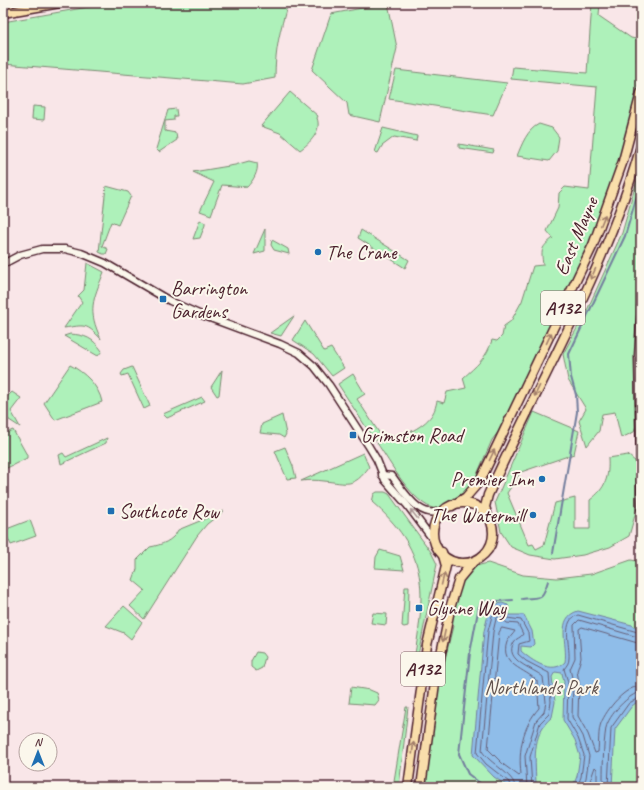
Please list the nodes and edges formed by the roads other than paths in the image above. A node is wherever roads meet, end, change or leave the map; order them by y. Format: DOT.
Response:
graph roads {
  1 [pos="10,3"];
  2 [pos="60,3"];
  3 [pos="3,4"];
  4 [pos="3,13"];
  5 [pos="641,93"];
  6 [pos="641,146"];
  7 [pos="3,264"];
  8 [pos="641,306"];
  9 [pos="382,475"];
  10 [pos="449,507"];
  11 [pos="641,509"];
  12 [pos="488,516"];
  13 [pos="437,545"];
  14 [pos="442,552"];
  15 [pos="473,562"];
  16 [pos="408,787"];
  17 [pos="421,787"];
  1 -- 3 [label="main road"];
  2 -- 4 [label="main road"];
  10 -- 5 [label="main road, East Mayne / A132, one-way"];
  6 -- 12 [label="main road, East Mayne / A132, one-way"];
  7 -- 9 [label="street"];
  8 -- 11 [label="street"];
  9 -- 10 [label="street"];
  13 -- 9 [label="street, one-way"];
  10 -- 12 [label="main road"];
  10 -- 13 [label="main road, A132"];
  12 -- 15 [label="main road, A132"];
  13 -- 14 [label="main road, A132"];
  14 -- 15 [label="main road, A132"];
  16 -- 14 [label="main road, A132, one-way"];
  15 -- 17 [label="main road, A132, one-way"];
}
